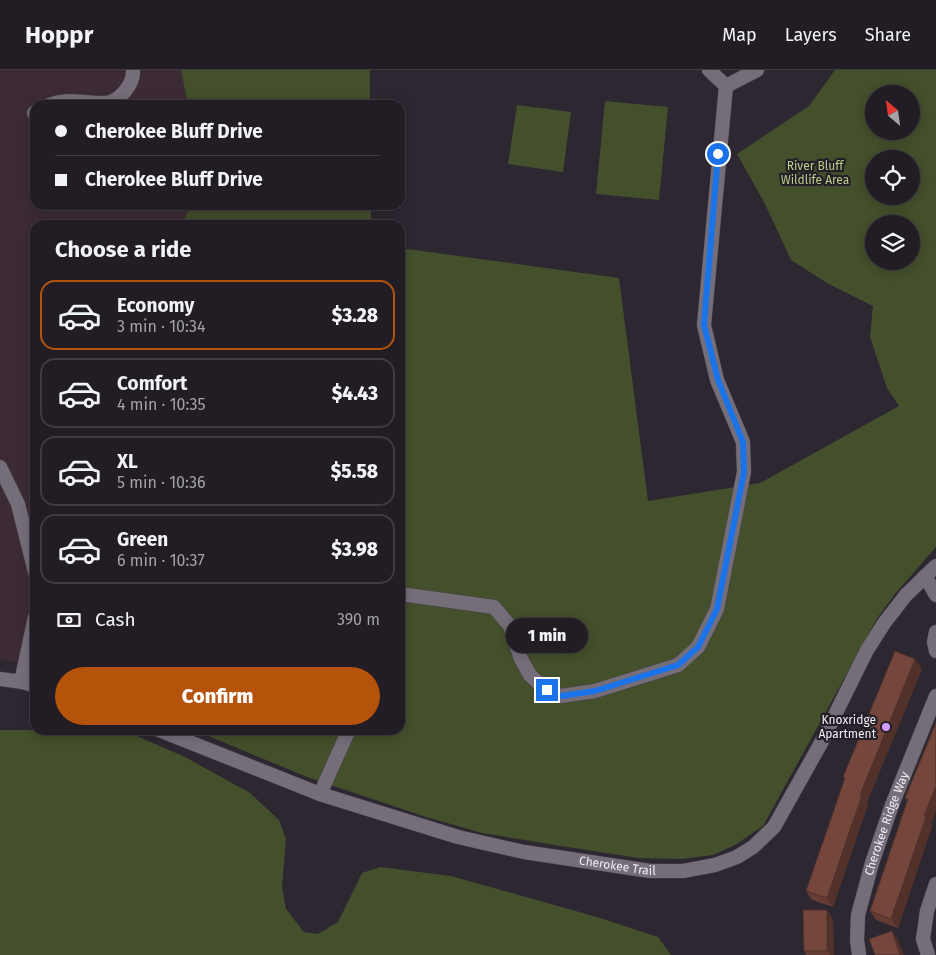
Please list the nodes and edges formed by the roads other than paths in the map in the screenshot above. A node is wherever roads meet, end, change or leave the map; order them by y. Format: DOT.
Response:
graph roads {
  1 [pos="133,70"];
  2 [pos="709,70"];
  3 [pos="757,70"];
  4 [pos="726,86"];
  5 [pos="114,100"];
  6 [pos="0,468"];
  7 [pos="30,552"];
  8 [pos="936,566"];
  9 [pos="925,576"];
  10 [pos="936,594"];
  11 [pos="405,595"];
  12 [pos="936,632"];
  13 [pos="936,652"];
  14 [pos="30,665"];
  15 [pos="0,679"];
  16 [pos="28,684"];
  17 [pos="936,696"];
  18 [pos="172,735"];
  19 [pos="347,735"];
  20 [pos="320,794"];
  21 [pos="936,884"];
  22 [pos="859,955"];
  23 [pos="928,955"];
  1 -- 5 [label="street"];
  2 -- 4 [label="street"];
  3 -- 4 [label="street"];
  4 -- 11 [label="street"];
  6 -- 7 [label="street"];
  8 -- 9 [label="street, Cherokee Trail"];
  9 -- 10 [label="street"];
  9 -- 20 [label="street, Cherokee Trail"];
  12 -- 13 [label="street"];
  14 -- 16 [label="street"];
  15 -- 16 [label="street"];
  17 -- 22 [label="street, Cherokee Ridge Way"];
  18 -- 20 [label="street, Cherokee Trail"];
  19 -- 20 [label="street"];
  21 -- 23 [label="street"];
}
